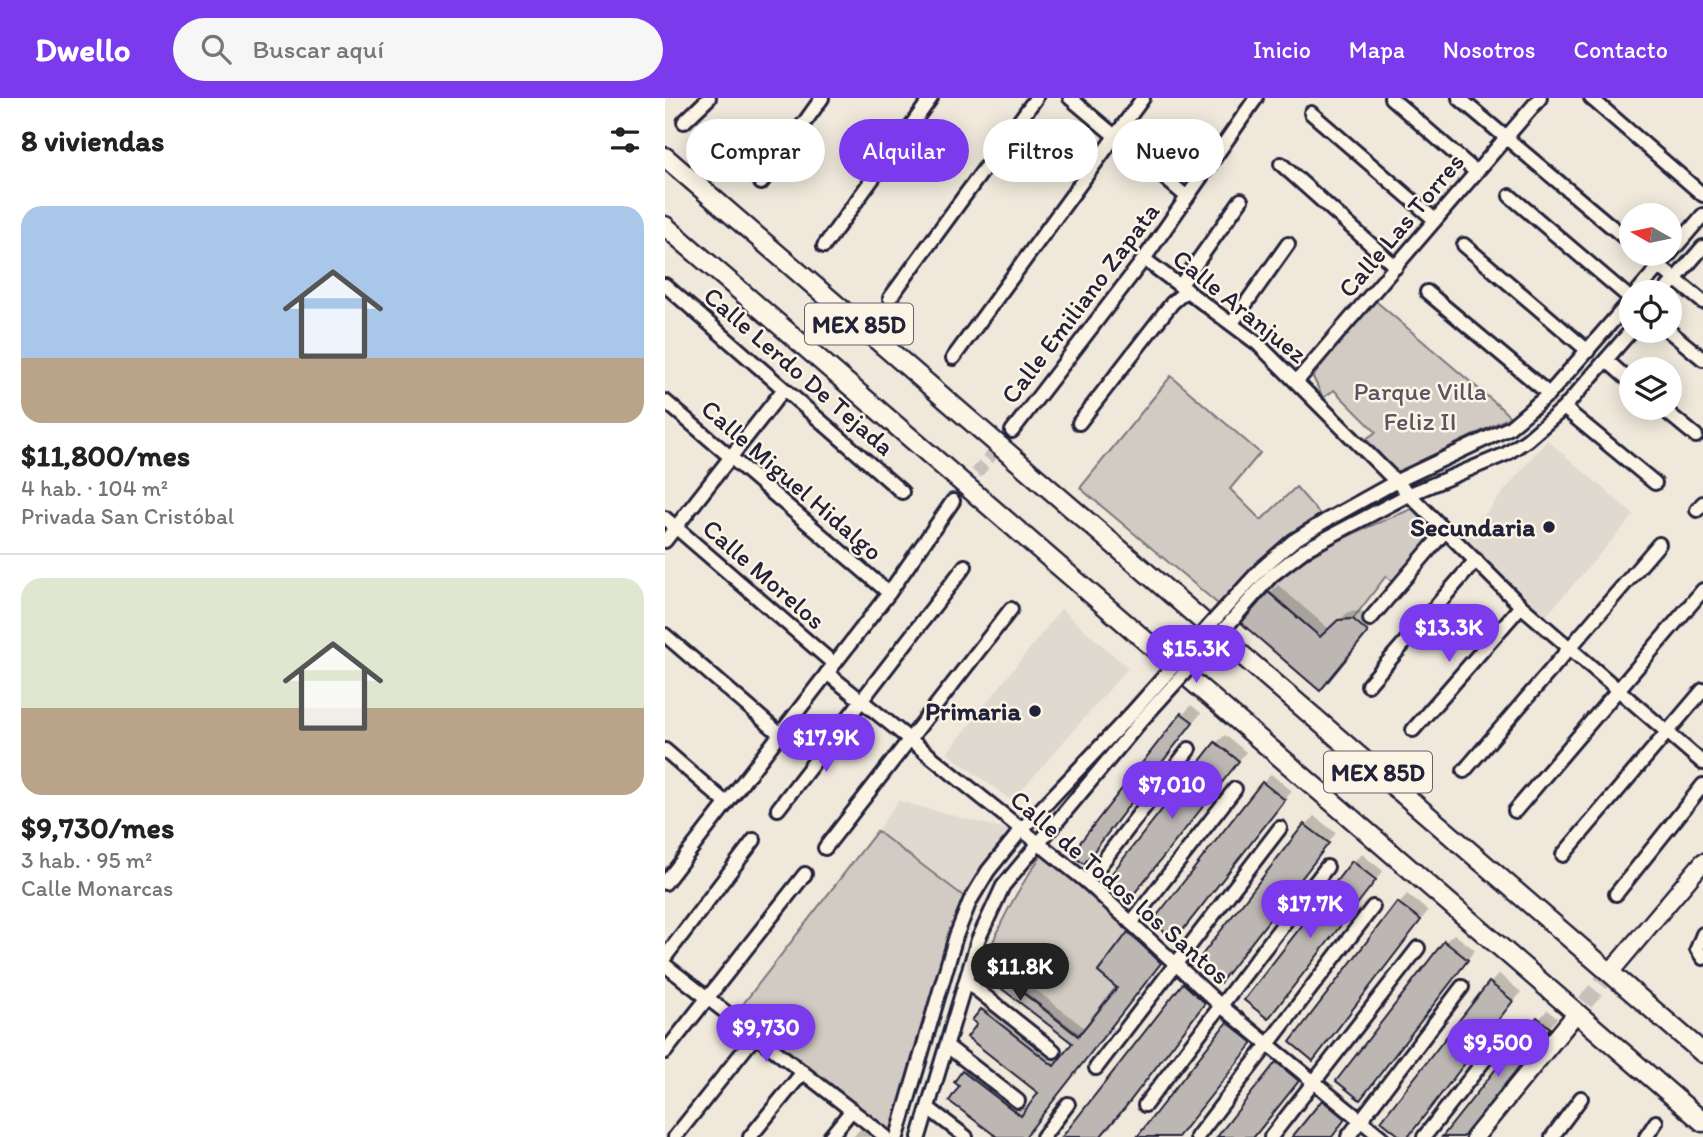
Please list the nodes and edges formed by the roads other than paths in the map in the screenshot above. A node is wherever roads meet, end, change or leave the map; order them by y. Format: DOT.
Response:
graph roads {
  1 [pos="823,98"];
  2 [pos="931,98"];
  3 [pos="1036,98"];
  4 [pos="1070,98"];
  5 [pos="1143,98"];
  6 [pos="1256,98"];
  7 [pos="1391,98"];
  8 [pos="1459,98"];
  9 [pos="1591,98"];
  10 [pos="707,99"];
  11 [pos="1535,99"];
  12 [pos="1311,113"];
  13 [pos="1128,119"];
  14 [pos="684,122"];
  15 [pos="1112,135"];
  16 [pos="1506,138"];
  17 [pos="1112,142"];
  18 [pos="665,157"];
  19 [pos="1281,164"];
  20 [pos="1476,172"];
  21 [pos="1169,182"];
  22 [pos="761,183"];
  23 [pos="1703,195"];
  24 [pos="1510,196"];
  25 [pos="1187,197"];
  26 [pos="1241,200"];
  27 [pos="1703,215"];
  28 [pos="1435,220"];
  29 [pos="665,226"];
  30 [pos="1619,233"];
  31 [pos="1288,244"];
  32 [pos="1464,245"];
  33 [pos="824,246"];
  34 [pos="1703,248"];
  35 [pos="1144,259"];
  36 [pos="1396,267"];
  37 [pos="1660,267"];
  38 [pos="1675,279"];
  39 [pos="1648,280"];
  40 [pos="665,285"];
  41 [pos="1183,288"];
  42 [pos="1619,289"];
  43 [pos="1427,292"];
  44 [pos="890,298"];
  45 [pos="1703,303"];
  46 [pos="1619,314"];
  47 [pos="1232,323"];
  48 [pos="1682,342"];
  49 [pos="1620,343"];
  50 [pos="1588,351"];
  51 [pos="953,358"];
  52 [pos="1703,359"];
  53 [pos="1605,360"];
  54 [pos="1619,372"];
  55 [pos="1297,380"];
  56 [pos="784,388"];
  57 [pos="1549,394"];
  58 [pos="665,401"];
  59 [pos="1565,408"];
  60 [pos="1677,420"];
  61 [pos="1079,423"];
  62 [pos="1012,431"];
  63 [pos="1696,436"];
  64 [pos="730,458"];
  65 [pos="1397,481"];
  66 [pos="1655,483"];
  67 [pos="902,492"];
  68 [pos="1411,494"];
  69 [pos="953,501"];
  70 [pos="665,518"];
  71 [pos="676,527"];
  72 [pos="1446,530"];
  73 [pos="665,541"];
  74 [pos="1659,544"];
  75 [pos="1476,560"];
  76 [pos="965,566"];
  77 [pos="1703,590"];
  78 [pos="889,593"];
  79 [pos="1521,606"];
  80 [pos="1011,608"];
  81 [pos="1370,620"];
  82 [pos="1222,621"];
  83 [pos="665,635"];
  84 [pos="1568,648"];
  85 [pos="831,668"];
  86 [pos="1369,685"];
  87 [pos="1703,690"];
  88 [pos="1618,691"];
  89 [pos="862,701"];
  90 [pos="1135,718"];
  91 [pos="1413,730"];
  92 [pos="1668,731"];
  93 [pos="781,735"];
  94 [pos="909,740"];
  95 [pos="1189,749"];
  96 [pos="665,750"];
  97 [pos="1703,763"];
  98 [pos="1464,771"];
  99 [pos="1703,785"];
  100 [pos="1235,789"];
  101 [pos="726,803"];
  102 [pos="778,809"];
  103 [pos="1515,811"];
  104 [pos="1280,828"];
  105 [pos="1022,829"];
  106 [pos="754,840"];
  107 [pos="1039,842"];
  108 [pos="825,848"];
  109 [pos="1563,855"];
  110 [pos="1703,862"];
  111 [pos="669,867"];
  112 [pos="1327,867"];
  113 [pos="806,874"];
  114 [pos="1087,882"];
  115 [pos="665,883"];
  116 [pos="1616,894"];
  117 [pos="1373,907"];
  118 [pos="1131,923"];
  119 [pos="1703,934"];
  120 [pos="1418,948"];
  121 [pos="665,957"];
  122 [pos="1703,958"];
  123 [pos="1176,964"];
  124 [pos="665,965"];
  125 [pos="1612,970"];
  126 [pos="966,981"];
  127 [pos="1462,988"];
  128 [pos="708,998"];
  129 [pos="1220,1005"];
  130 [pos="1570,1021"];
  131 [pos="1505,1034"];
  132 [pos="756,1035"];
  133 [pos="1267,1045"];
  134 [pos="947,1046"];
  135 [pos="1054,1051"];
  136 [pos="665,1052"];
  137 [pos="1703,1053"];
  138 [pos="1096,1068"];
  139 [pos="803,1072"];
  140 [pos="1314,1082"];
  141 [pos="1581,1098"];
  142 [pos="1018,1101"];
  143 [pos="1068,1104"];
  144 [pos="1145,1104"];
  145 [pos="928,1108"];
  146 [pos="852,1110"];
  147 [pos="1360,1121"];
  148 [pos="1656,1122"];
  149 [pos="1703,1122"];
  150 [pos="675,1137"];
  151 [pos="750,1137"];
  152 [pos="830,1137"];
  153 [pos="886,1137"];
  154 [pos="897,1137"];
  155 [pos="919,1137"];
  156 [pos="966,1137"];
  157 [pos="1043,1137"];
  158 [pos="1197,1137"];
  159 [pos="1271,1137"];
  160 [pos="1348,1137"];
  161 [pos="1381,1137"];
  162 [pos="1425,1137"];
  163 [pos="1476,1137"];
  164 [pos="1552,1137"];
  165 [pos="1646,1137"];
  1 -- 22 [label="street"];
  2 -- 33 [label="street"];
  3 -- 44 [label="street"];
  4 -- 15 [label="street"];
  5 -- 13 [label="street"];
  6 -- 25 [label="street, Calle Emiliano Zapata"];
  7 -- 20 [label="street"];
  8 -- 16 [label="street"];
  9 -- 23 [label="street"];
  10 -- 14 [label="street"];
  11 -- 16 [label="street, Calle Las Torres"];
  12 -- 28 [label="street"];
  16 -- 20 [label="street, Calle Las Torres"];
  16 -- 30 [label="street"];
  17 -- 51 [label="street"];
  18 -- 137 [label="highway, MEX 85D"];
  19 -- 36 [label="street"];
  20 -- 28 [label="street, Calle Las Torres"];
  21 -- 25 [label="street"];
  24 -- 42 [label="street"];
  25 -- 35 [label="street, Calle Emiliano Zapata"];
  26 -- 41 [label="street"];
  27 -- 37 [label="street"];
  28 -- 36 [label="street, Calle Las Torres"];
  29 -- 149 [label="highway, MEX 85D"];
  31 -- 47 [label="street"];
  32 -- 50 [label="street"];
  34 -- 38 [label="street"];
  35 -- 41 [label="street, Calle Aranjuez"];
  35 -- 62 [label="street, Calle Emiliano Zapata"];
  36 -- 55 [label="street, Calle Las Torres"];
  37 -- 38 [label="street"];
  37 -- 39 [label="street"];
  38 -- 45 [label="street"];
  40 -- 56 [label="street, Calle Lerdo De Tejada"];
  41 -- 47 [label="street, Calle Aranjuez"];
  41 -- 61 [label="street"];
  43 -- 57 [label="street"];
  46 -- 50 [label="street"];
  47 -- 55 [label="street, Calle Aranjuez"];
  48 -- 52 [label="street"];
  49 -- 53 [label="street"];
  50 -- 57 [label="street"];
  53 -- 54 [label="street"];
  53 -- 59 [label="street"];
  55 -- 65 [label="street, Calle Aranjuez"];
  56 -- 64 [label="street"];
  56 -- 67 [label="street, Calle Lerdo De Tejada"];
  57 -- 65 [label="street"];
  58 -- 64 [label="street, Calle Miguel Hidalgo"];
  59 -- 66 [label="street"];
  59 -- 68 [label="street"];
  60 -- 63 [label="street"];
  64 -- 71 [label="street"];
  64 -- 78 [label="street, Calle Miguel Hidalgo"];
  65 -- 68 [label="street, Calle Aranjuez"];
  65 -- 82 [label="street"];
  68 -- 72 [label="street, Calle Aranjuez"];
  68 -- 82 [label="street"];
  69 -- 78 [label="street"];
  70 -- 71 [label="street, Calle Morelos"];
  71 -- 73 [label="street"];
  71 -- 85 [label="street, Calle Morelos"];
  72 -- 75 [label="street, Calle Aranjuez"];
  72 -- 81 [label="street"];
  74 -- 84 [label="street"];
  75 -- 79 [label="street, Calle Aranjuez"];
  75 -- 86 [label="street"];
  76 -- 89 [label="street"];
  77 -- 88 [label="street"];
  78 -- 85 [label="street"];
  79 -- 84 [label="street, Calle Aranjuez"];
  79 -- 91 [label="street"];
  80 -- 94 [label="street"];
  82 -- 90 [label="street, bridge"];
  83 -- 93 [label="street"];
  84 -- 88 [label="street, Calle Aranjuez"];
  84 -- 98 [label="street"];
  85 -- 89 [label="street, Calle de Todos los Santos"];
  85 -- 93 [label="street"];
  87 -- 92 [label="street"];
  88 -- 92 [label="street, Calle Aranjuez"];
  88 -- 103 [label="street"];
  89 -- 94 [label="street, Calle de Todos los Santos"];
  89 -- 102 [label="street"];
  90 -- 105 [label="street"];
  90 -- 107 [label="street"];
  92 -- 97 [label="street, Calle Aranjuez"];
  92 -- 109 [label="street"];
  93 -- 101 [label="street"];
  94 -- 105 [label="street, Calle de Todos los Santos"];
  94 -- 108 [label="street"];
  95 -- 114 [label="street"];
  96 -- 101 [label="street"];
  99 -- 116 [label="street"];
  100 -- 118 [label="street"];
  101 -- 111 [label="street"];
  104 -- 123 [label="street"];
  105 -- 107 [label="street, Calle de Todos los Santos"];
  105 -- 154 [label="street"];
  106 -- 121 [label="street"];
  107 -- 114 [label="street, Calle de Todos los Santos"];
  107 -- 126 [label="street"];
  110 -- 125 [label="main road"];
  111 -- 115 [label="street"];
  112 -- 129 [label="street"];
  113 -- 128 [label="street"];
  114 -- 118 [label="street, Calle de Todos los Santos"];
  117 -- 133 [label="street"];
  118 -- 123 [label="street, Calle de Todos los Santos"];
  119 -- 122 [label="street"];
  120 -- 140 [label="street"];
  123 -- 129 [label="street, Calle de Todos los Santos"];
  123 -- 138 [label="street"];
  124 -- 128 [label="street"];
  126 -- 134 [label="street"];
  126 -- 135 [label="street"];
  127 -- 147 [label="street"];
  128 -- 132 [label="street"];
  128 -- 136 [label="street"];
  129 -- 133 [label="street, Calle de Todos los Santos"];
  129 -- 144 [label="street"];
  130 -- 163 [label="main road"];
  131 -- 162 [label="street"];
  132 -- 139 [label="street"];
  132 -- 150 [label="street"];
  133 -- 140 [label="street, Calle de Todos los Santos"];
  133 -- 158 [label="street"];
  134 -- 142 [label="street"];
  134 -- 145 [label="street"];
  139 -- 146 [label="street"];
  139 -- 151 [label="street"];
  140 -- 147 [label="street, Calle de Todos los Santos"];
  140 -- 159 [label="street"];
  141 -- 164 [label="street"];
  143 -- 157 [label="street"];
  145 -- 155 [label="street"];
  145 -- 156 [label="street"];
  146 -- 152 [label="street"];
  146 -- 153 [label="street"];
  147 -- 160 [label="street"];
  147 -- 161 [label="street, Calle de Todos los Santos"];
  148 -- 165 [label="street"];
}
